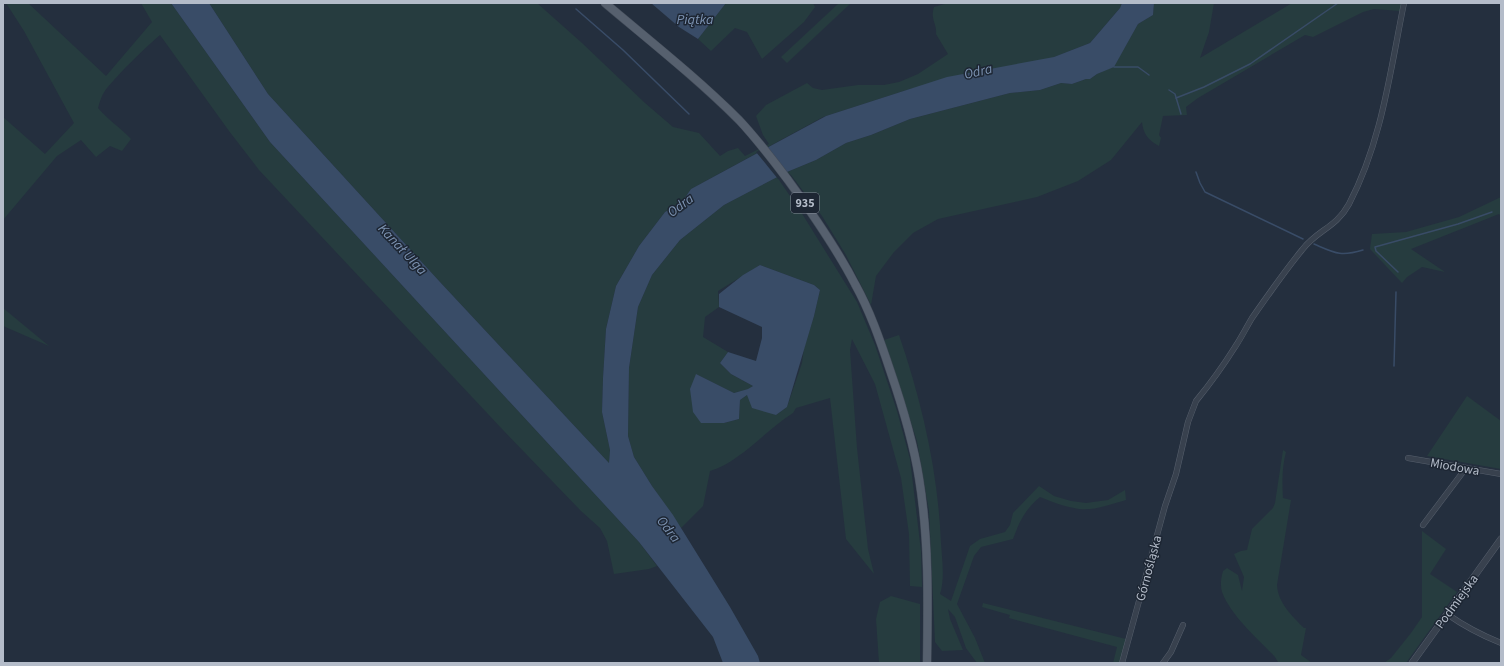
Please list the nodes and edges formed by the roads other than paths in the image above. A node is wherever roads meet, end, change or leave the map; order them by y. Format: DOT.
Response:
graph roads {
  1 [pos="605,3"];
  2 [pos="1404,3"];
  3 [pos="1408,458"];
  4 [pos="1466,468"];
  5 [pos="1501,474"];
  6 [pos="1423,525"];
  7 [pos="1501,539"];
  8 [pos="1447,614"];
  9 [pos="1183,625"];
  10 [pos="1501,643"];
  11 [pos="926,663"];
  12 [pos="1122,663"];
  13 [pos="1163,663"];
  14 [pos="1412,663"];
  1 -- 11 [label="main road, 935"];
  2 -- 12 [label="street, Górnośląska"];
  3 -- 4 [label="street, Miodowa"];
  4 -- 5 [label="street, Miodowa"];
  4 -- 6 [label="street"];
  7 -- 8 [label="street, Podmiejska"];
  8 -- 10 [label="street"];
  8 -- 14 [label="street, Podmiejska"];
  9 -- 13 [label="street"];
}
